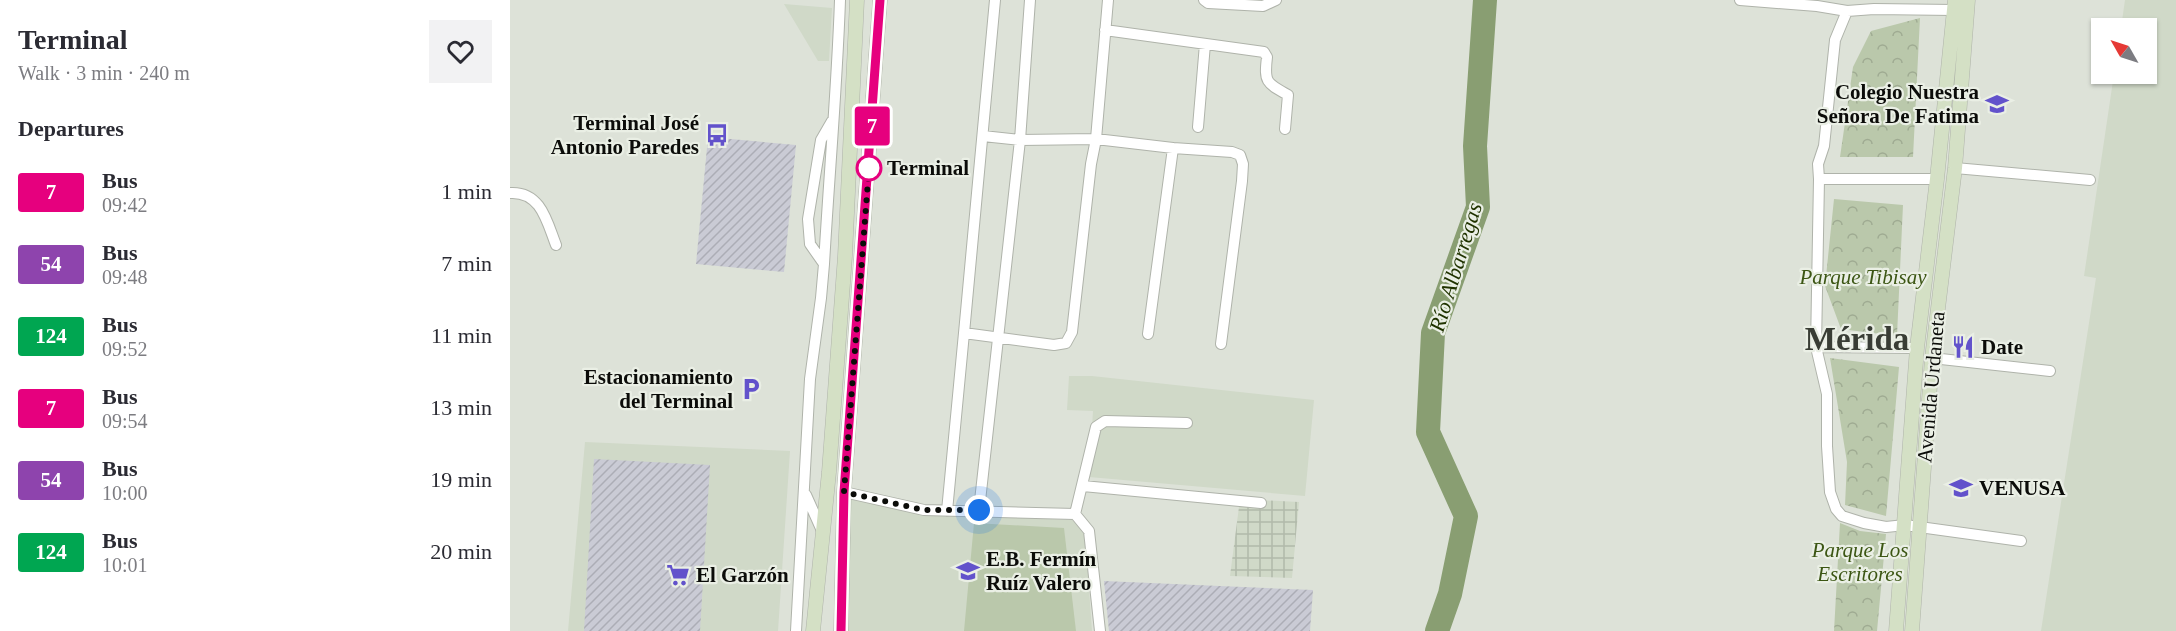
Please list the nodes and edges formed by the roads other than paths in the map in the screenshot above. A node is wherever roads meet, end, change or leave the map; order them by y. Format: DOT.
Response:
graph roads {
  1 [pos="840,0"];
  2 [pos="857,0"];
  3 [pos="880,0"];
  4 [pos="995,0"];
  5 [pos="1030,0"];
  6 [pos="1108,0"];
  7 [pos="1204,0"];
  8 [pos="1276,0"];
  9 [pos="1740,0"];
  10 [pos="1968,0"];
  11 [pos="1829,4"];
  12 [pos="1954,5"];
  13 [pos="1847,11"];
  14 [pos="1105,30"];
  15 [pos="1205,44"];
  16 [pos="832,121"];
  17 [pos="1198,127"];
  18 [pos="1285,129"];
  19 [pos="982,136"];
  20 [pos="1096,139"];
  21 [pos="1020,140"];
  22 [pos="1173,148"];
  23 [pos="1955,168"];
  24 [pos="1820,179"];
  25 [pos="1937,179"];
  26 [pos="2090,180"];
  27 [pos="510,193"];
  28 [pos="556,245"];
  29 [pos="824,264"];
  30 [pos="964,333"];
  31 [pos="1149,334"];
  32 [pos="998,337"];
  33 [pos="1221,344"];
  34 [pos="1816,347"];
  35 [pos="1917,348"];
  36 [pos="1932,358"];
  37 [pos="2050,371"];
  38 [pos="1187,423"];
  39 [pos="1083,486"];
  40 [pos="805,492"];
  41 [pos="844,492"];
  42 [pos="1261,503"];
  43 [pos="979,510"];
  44 [pos="947,511"];
  45 [pos="1075,514"];
  46 [pos="1905,525"];
  47 [pos="1919,528"];
  48 [pos="824,535"];
  49 [pos="2021,540"];
  50 [pos="796,631"];
  51 [pos="813,631"];
  52 [pos="841,631"];
  53 [pos="1100,631"];
  54 [pos="1896,631"];
  55 [pos="1912,631"];
  1 -- 16 [label="street"];
  2 -- 48 [label="street"];
  3 -- 41 [label="street"];
  4 -- 19 [label="street"];
  5 -- 21 [label="street"];
  6 -- 14 [label="street"];
  7 -- 8 [label="street"];
  9 -- 11 [label="street"];
  10 -- 23 [label="street, Avenida Urdaneta"];
  11 -- 13 [label="street"];
  12 -- 13 [label="street"];
  12 -- 25 [label="street, Avenida Urdaneta"];
  13 -- 24 [label="street"];
  14 -- 15 [label="street"];
  14 -- 20 [label="street"];
  15 -- 17 [label="street"];
  15 -- 18 [label="street"];
  16 -- 29 [label="street"];
  16 -- 29 [label="street"];
  19 -- 21 [label="street"];
  19 -- 30 [label="street"];
  20 -- 21 [label="street"];
  20 -- 22 [label="street"];
  20 -- 32 [label="street"];
  21 -- 32 [label="street"];
  22 -- 31 [label="street"];
  22 -- 33 [label="street"];
  23 -- 26 [label="street"];
  23 -- 36 [label="street, Avenida Urdaneta"];
  24 -- 25 [label="street"];
  24 -- 34 [label="street"];
  25 -- 35 [label="street, Avenida Urdaneta"];
  27 -- 28 [label="street"];
  29 -- 40 [label="street"];
  30 -- 32 [label="street"];
  30 -- 44 [label="street"];
  32 -- 43 [label="street"];
  34 -- 35 [label="street"];
  34 -- 46 [label="street"];
  35 -- 46 [label="street, Avenida Urdaneta"];
  36 -- 37 [label="street"];
  36 -- 47 [label="street, Avenida Urdaneta"];
  38 -- 39 [label="street"];
  39 -- 42 [label="street"];
  39 -- 45 [label="street"];
  40 -- 48 [label="street"];
  40 -- 50 [label="street"];
  41 -- 44 [label="street"];
  41 -- 52 [label="street"];
  43 -- 44 [label="street"];
  43 -- 45 [label="street"];
  45 -- 53 [label="street"];
  46 -- 47 [label="street"];
  46 -- 54 [label="street, Avenida Urdaneta"];
  47 -- 49 [label="street"];
  47 -- 55 [label="street, Avenida Urdaneta"];
  48 -- 51 [label="street"];
}
